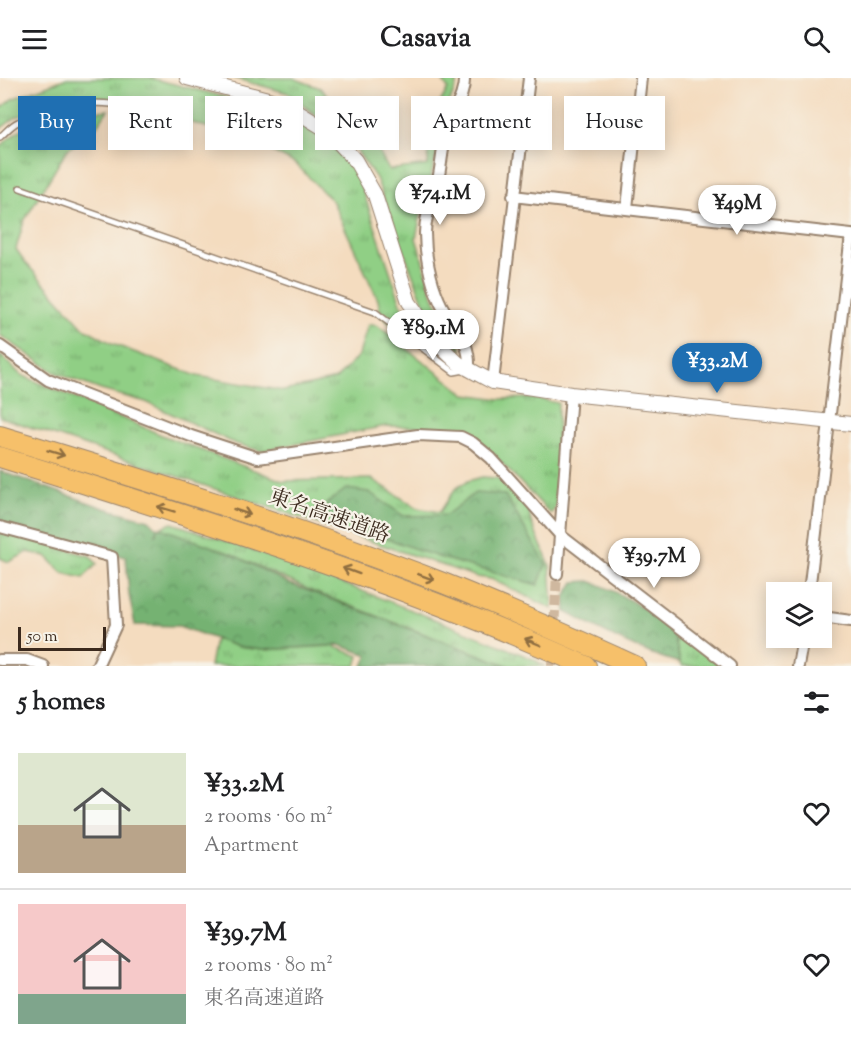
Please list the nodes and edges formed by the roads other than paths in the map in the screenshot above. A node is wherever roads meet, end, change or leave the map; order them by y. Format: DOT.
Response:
graph roads {
  1 [pos="187,78"];
  2 [pos="464,78"];
  3 [pos="529,78"];
  4 [pos="642,78"];
  5 [pos="108,104"];
  6 [pos="0,137"];
  7 [pos="20,188"];
  8 [pos="513,196"];
  9 [pos="627,208"];
  10 [pos="851,235"];
  11 [pos="0,346"];
  12 [pos="469,370"];
  13 [pos="493,382"];
  14 [pos="571,394"];
  15 [pos="828,422"];
  16 [pos="851,424"];
  17 [pos="0,436"];
  18 [pos="0,457"];
  19 [pos="0,527"];
  20 [pos="560,535"];
  21 [pos="557,574"];
  22 [pos="810,582"];
  23 [pos="832,618"];
  24 [pos="851,621"];
  25 [pos="801,648"];
  26 [pos="0,660"];
  27 [pos="43,666"];
  28 [pos="97,666"];
  29 [pos="586,666"];
  30 [pos="635,666"];
  31 [pos="730,666"];
  32 [pos="798,666"];
  1 -- 12 [label="street"];
  2 -- 12 [label="street"];
  3 -- 8 [label="street"];
  4 -- 9 [label="street"];
  5 -- 6 [label="lane"];
  7 -- 12 [label="lane"];
  8 -- 9 [label="street"];
  8 -- 13 [label="street"];
  9 -- 10 [label="street"];
  10 -- 15 [label="street"];
  11 -- 20 [label="street"];
  12 -- 13 [label="street"];
  13 -- 14 [label="street"];
  14 -- 15 [label="street"];
  14 -- 20 [label="street"];
  15 -- 16 [label="street"];
  15 -- 22 [label="street"];
  17 -- 30 [label="highway, 東名高速道路, one-way"];
  29 -- 18 [label="highway, 東名高速道路, one-way"];
  19 -- 28 [label="street"];
  20 -- 21 [label="street"];
  20 -- 31 [label="street"];
  23 -- 24 [label="street"];
  25 -- 32 [label="street"];
  26 -- 27 [label="street"];
}
